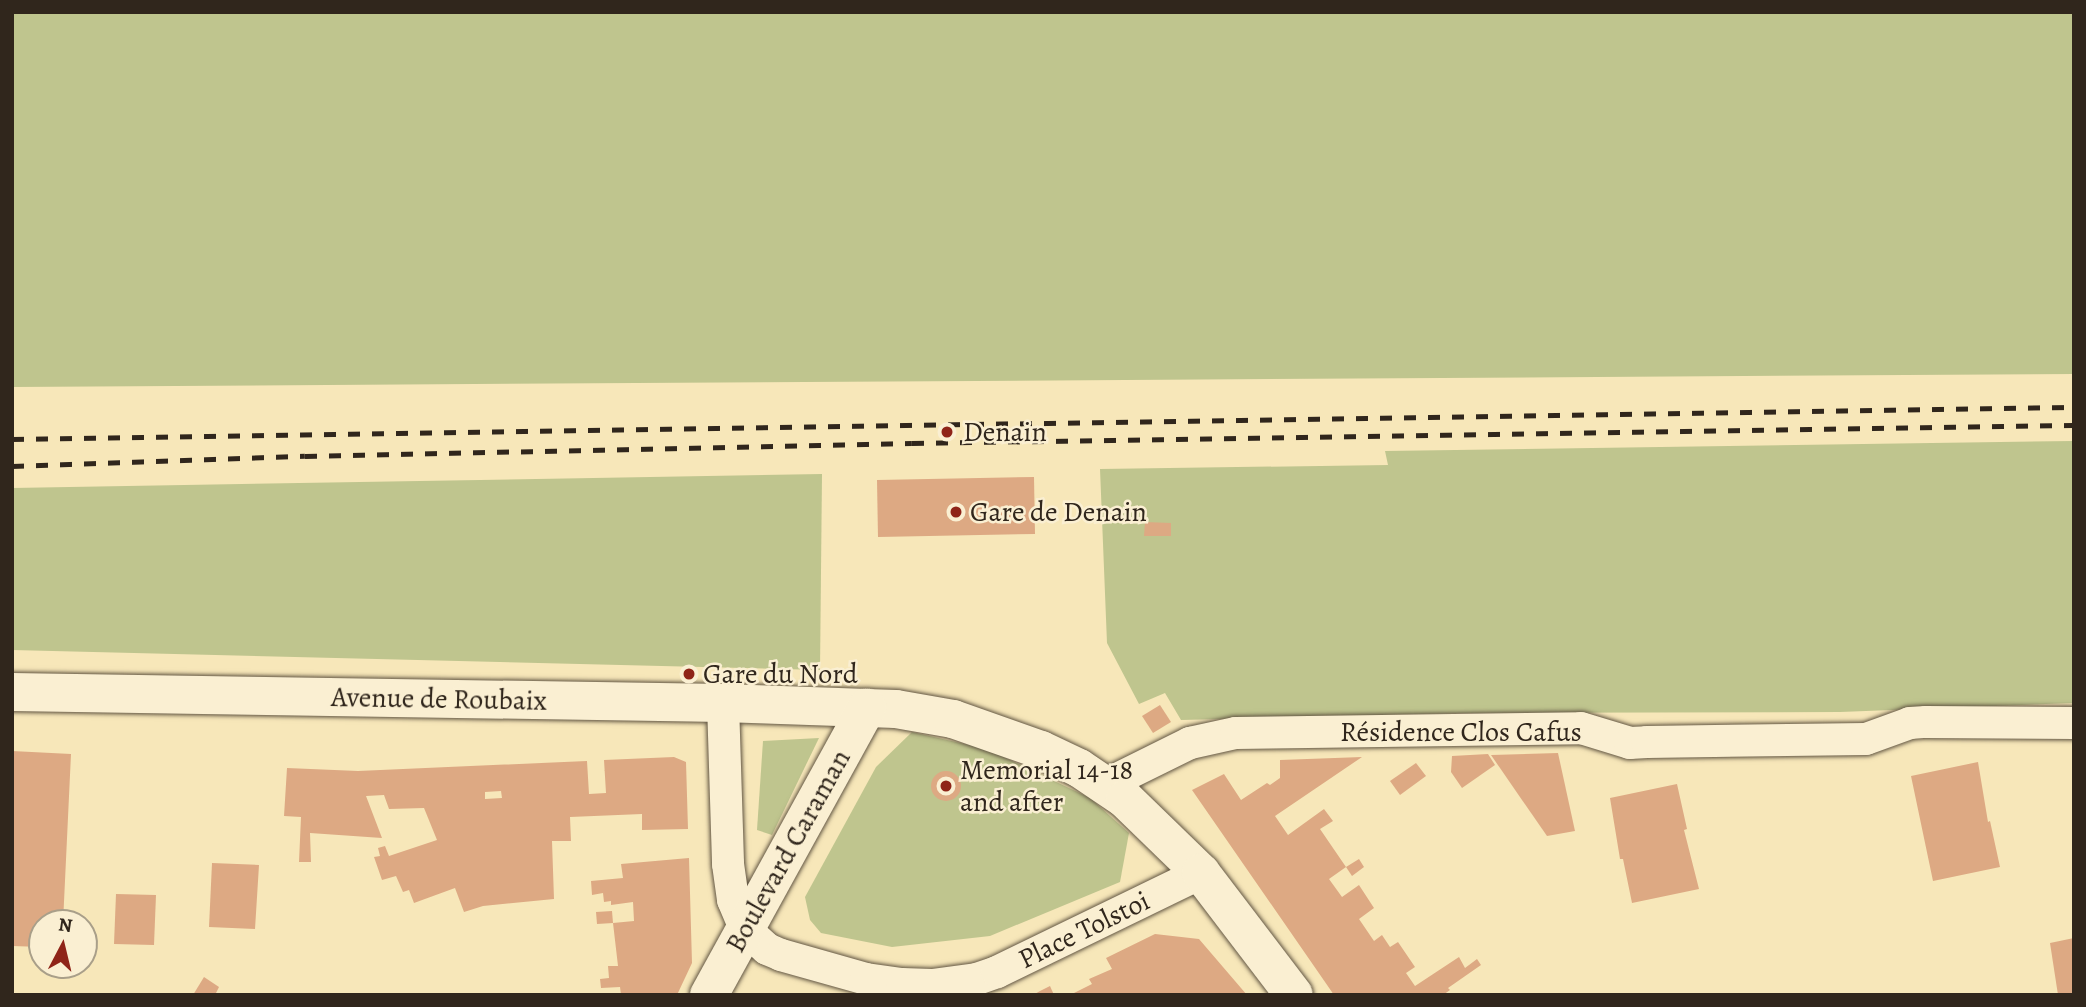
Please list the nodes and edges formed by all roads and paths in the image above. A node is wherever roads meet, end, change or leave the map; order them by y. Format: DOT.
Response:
graph roads {
  1 [pos="12,692"];
  2 [pos="723,704"];
  3 [pos="867,708"];
  4 [pos="2074,723"];
  5 [pos="1105,785"];
  6 [pos="1201,873"];
  7 [pos="746,930"];
  8 [pos="931,990"];
  9 [pos="709,995"];
  10 [pos="1294,995"];
  1 -- 2 [label="street, Avenue de Roubaix"];
  2 -- 3 [label="street, Avenue de Roubaix"];
  2 -- 7 [label="street, Place Tolstoi"];
  3 -- 5 [label="street, Avenue de Roubaix"];
  3 -- 7 [label="street, Boulevard Caraman"];
  4 -- 5 [label="street, Résidence Clos Cafus"];
  5 -- 6 [label="street, Avenue de Roubaix"];
  6 -- 8 [label="street, Place Tolstoi"];
  6 -- 10 [label="street, Avenue de Roubaix"];
  7 -- 8 [label="street, Place Tolstoi"];
  7 -- 9 [label="street, Boulevard Caraman"];
}
